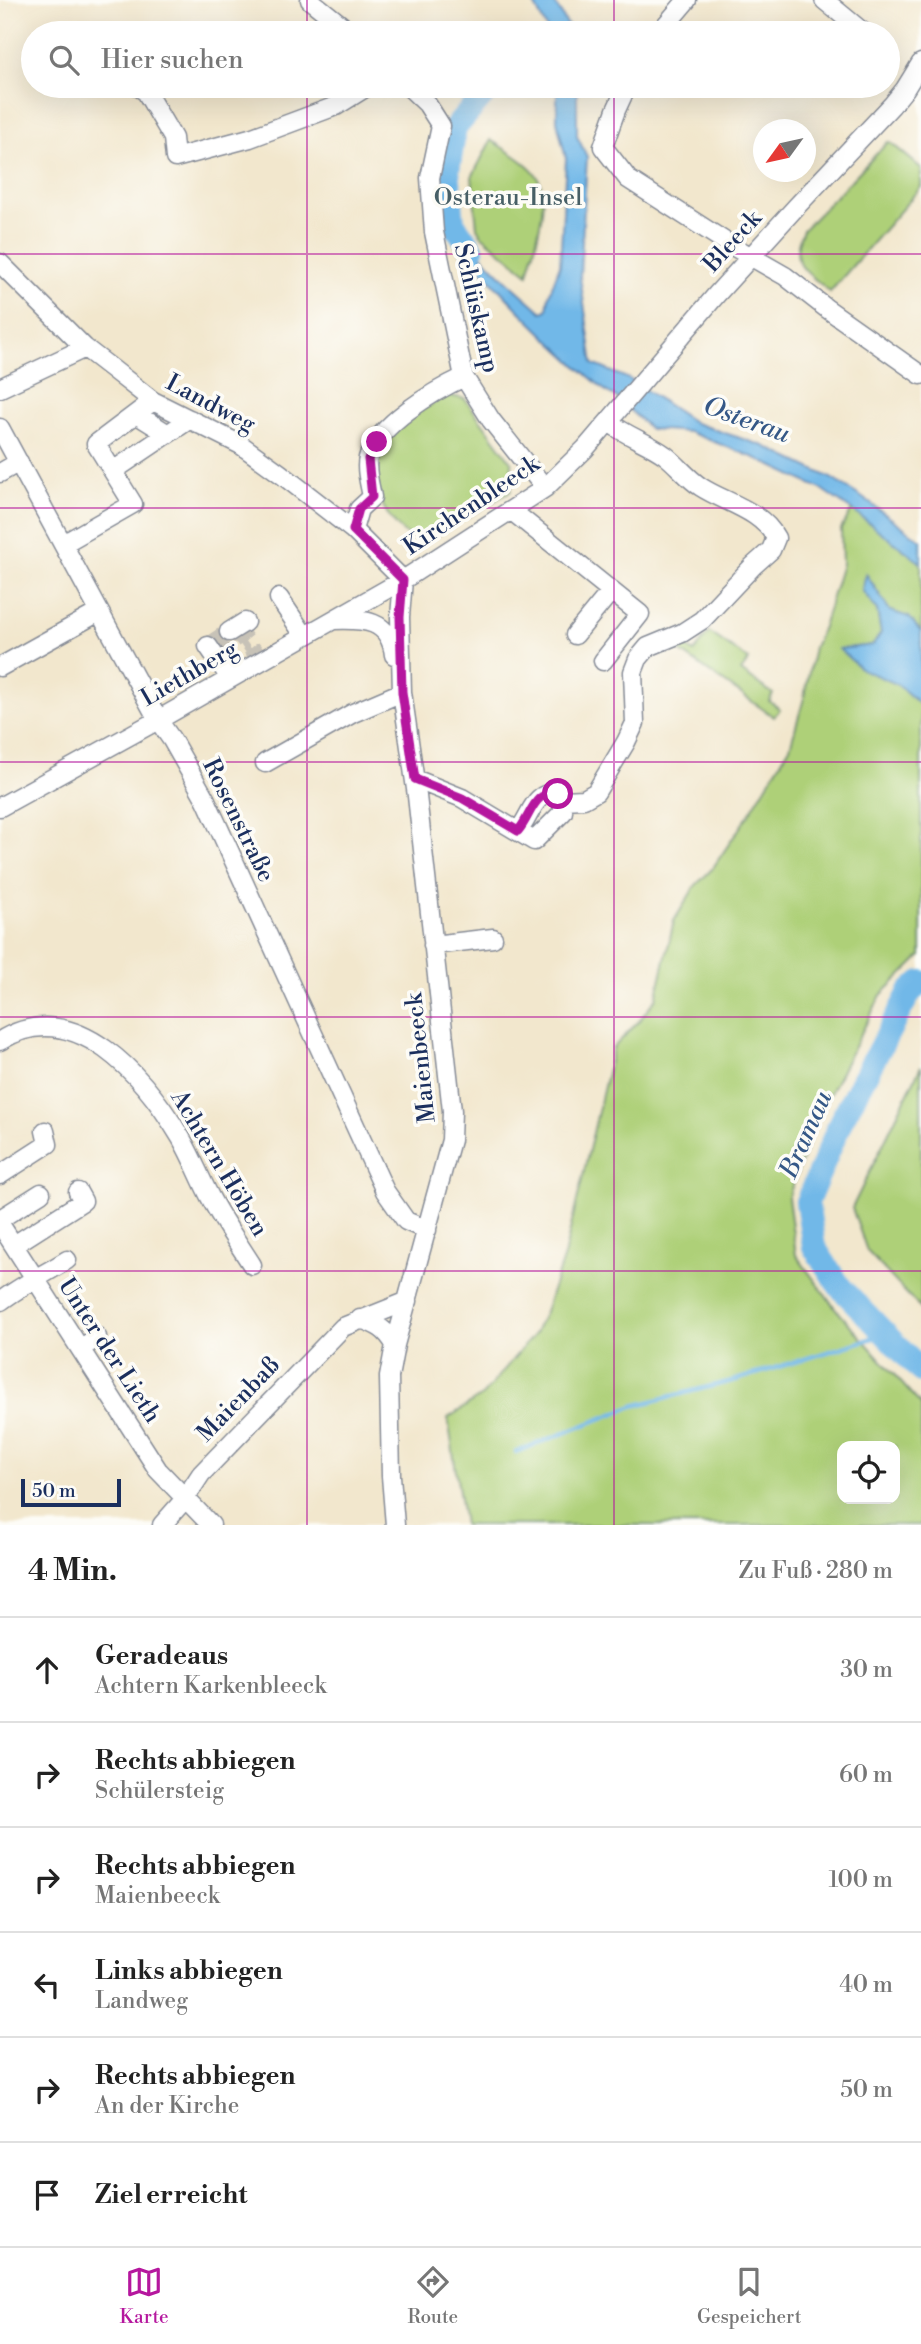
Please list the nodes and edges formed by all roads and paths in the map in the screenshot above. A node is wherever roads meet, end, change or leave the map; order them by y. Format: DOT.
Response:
graph roads {
  1 [pos="310,0"];
  2 [pos="687,0"];
  3 [pos="824,0"];
  4 [pos="336,21"];
  5 [pos="669,21"];
  6 [pos="849,21"];
  7 [pos="921,63"];
  8 [pos="900,95"];
  9 [pos="150,98"];
  10 [pos="349,98"];
  11 [pos="421,98"];
  12 [pos="621,98"];
  13 [pos="898,98"];
  14 [pos="751,257"];
  15 [pos="0,263"];
  16 [pos="86,348"];
  17 [pos="921,375"];
  18 [pos="464,377"];
  19 [pos="643,382"];
  20 [pos="0,388"];
  21 [pos="153,401"];
  22 [pos="136,414"];
  23 [pos="190,418"];
  24 [pos="609,422"];
  25 [pos="0,428"];
  26 [pos="168,434"];
  27 [pos="19,463"];
  28 [pos="113,471"];
  29 [pos="0,473"];
  30 [pos="545,488"];
  31 [pos="512,512"];
  32 [pos="353,530"];
  33 [pos="63,544"];
  34 [pos="403,580"];
  35 [pos="611,591"];
  36 [pos="279,598"];
  37 [pos="99,612"];
  38 [pos="330,620"];
  39 [pos="304,635"];
  40 [pos="575,635"];
  41 [pos="208,646"];
  42 [pos="603,661"];
  43 [pos="0,667"];
  44 [pos="230,678"];
  45 [pos="402,692"];
  46 [pos="158,720"];
  47 [pos="265,763"];
  48 [pos="415,779"];
  49 [pos="563,800"];
  50 [pos="0,807"];
  51 [pos="518,831"];
  52 [pos="493,938"];
  53 [pos="433,945"];
  54 [pos="0,1041"];
  55 [pos="45,1131"];
  56 [pos="0,1175"];
  57 [pos="78,1192"];
  58 [pos="41,1193"];
  59 [pos="4,1230"];
  60 [pos="427,1230"];
  61 [pos="67,1260"];
  62 [pos="252,1265"];
  63 [pos="36,1279"];
  64 [pos="1,1301"];
  65 [pos="408,1301"];
  66 [pos="360,1319"];
  67 [pos="97,1337"];
  68 [pos="395,1345"];
  69 [pos="81,1349"];
  70 [pos="184,1500"];
  71 [pos="162,1525"];
  72 [pos="211,1525"];
  73 [pos="395,1525"];
  1 -- 4 [label="street"];
  2 -- 5 [label="street"];
  3 -- 6 [label="street"];
  7 -- 8 [label="street, Bleeck"];
  9 -- 10 [label="street"];
  11 -- 18 [label="street, Schlüskamp"];
  12 -- 14 [label="street"];
  13 -- 14 [label="street, Bleeck"];
  14 -- 17 [label="street"];
  14 -- 19 [label="street, Bleeck"];
  15 -- 16 [label="street, Landweg"];
  16 -- 20 [label="street"];
  16 -- 21 [label="street, Landweg"];
  18 -- 30 [label="street, Schlüskamp"];
  18 -- 32 [label="street"];
  19 -- 24 [label="street, Kirchenbleeck"];
  21 -- 22 [label="street"];
  21 -- 23 [label="street, Landweg"];
  22 -- 26 [label="street"];
  22 -- 28 [label="street"];
  23 -- 26 [label="street"];
  23 -- 32 [label="street, Landweg"];
  24 -- 30 [label="street, Kirchenbleeck"];
  24 -- 49 [label="street"];
  25 -- 27 [label="street, Rosenstraße"];
  26 -- 28 [label="street"];
  27 -- 29 [label="street"];
  27 -- 33 [label="street, Rosenstraße"];
  28 -- 33 [label="street"];
  30 -- 31 [label="street, Kirchenbleeck"];
  31 -- 34 [label="street, Kirchenbleeck"];
  31 -- 35 [label="street"];
  32 -- 34 [label="street, Landweg"];
  33 -- 37 [label="street, Rosenstraße"];
  34 -- 38 [label="street, Liethberg"];
  34 -- 45 [label="street, Maienbeeck"];
  35 -- 40 [label="street"];
  35 -- 42 [label="street"];
  36 -- 39 [label="street"];
  37 -- 43 [label="street"];
  37 -- 46 [label="street, Rosenstraße"];
  38 -- 39 [label="street, Liethberg"];
  38 -- 45 [label="street"];
  39 -- 44 [label="street, Liethberg"];
  41 -- 44 [label="street"];
  44 -- 46 [label="street, Liethberg"];
  45 -- 47 [label="street"];
  45 -- 48 [label="street, Maienbeeck"];
  46 -- 50 [label="street, Liethberg"];
  46 -- 60 [label="street, Rosenstraße"];
  48 -- 51 [label="street"];
  48 -- 53 [label="street, Maienbeeck"];
  49 -- 51 [label="street"];
  49 -- 51 [label="street"];
  52 -- 53 [label="street"];
  53 -- 60 [label="street, Maienbeeck"];
  54 -- 62 [label="street, Achtern Höben"];
  55 -- 56 [label="street"];
  57 -- 59 [label="street"];
  58 -- 59 [label="street"];
  59 -- 63 [label="street, Unter der Lieth"];
  60 -- 65 [label="street, Maienbeeck"];
  61 -- 63 [label="street"];
  63 -- 64 [label="street"];
  63 -- 69 [label="street, Unter der Lieth"];
  65 -- 66 [label="street, Maienbaß"];
  65 -- 68 [label="street, Maienbeeck"];
  66 -- 68 [label="street"];
  66 -- 70 [label="street, Maienbaß"];
  67 -- 69 [label="street"];
  68 -- 73 [label="street, Maienbeeck"];
  69 -- 70 [label="street, Unter der Lieth"];
  70 -- 71 [label="street, Maienbaß"];
  70 -- 72 [label="street, Unter der Lieth"];
}
